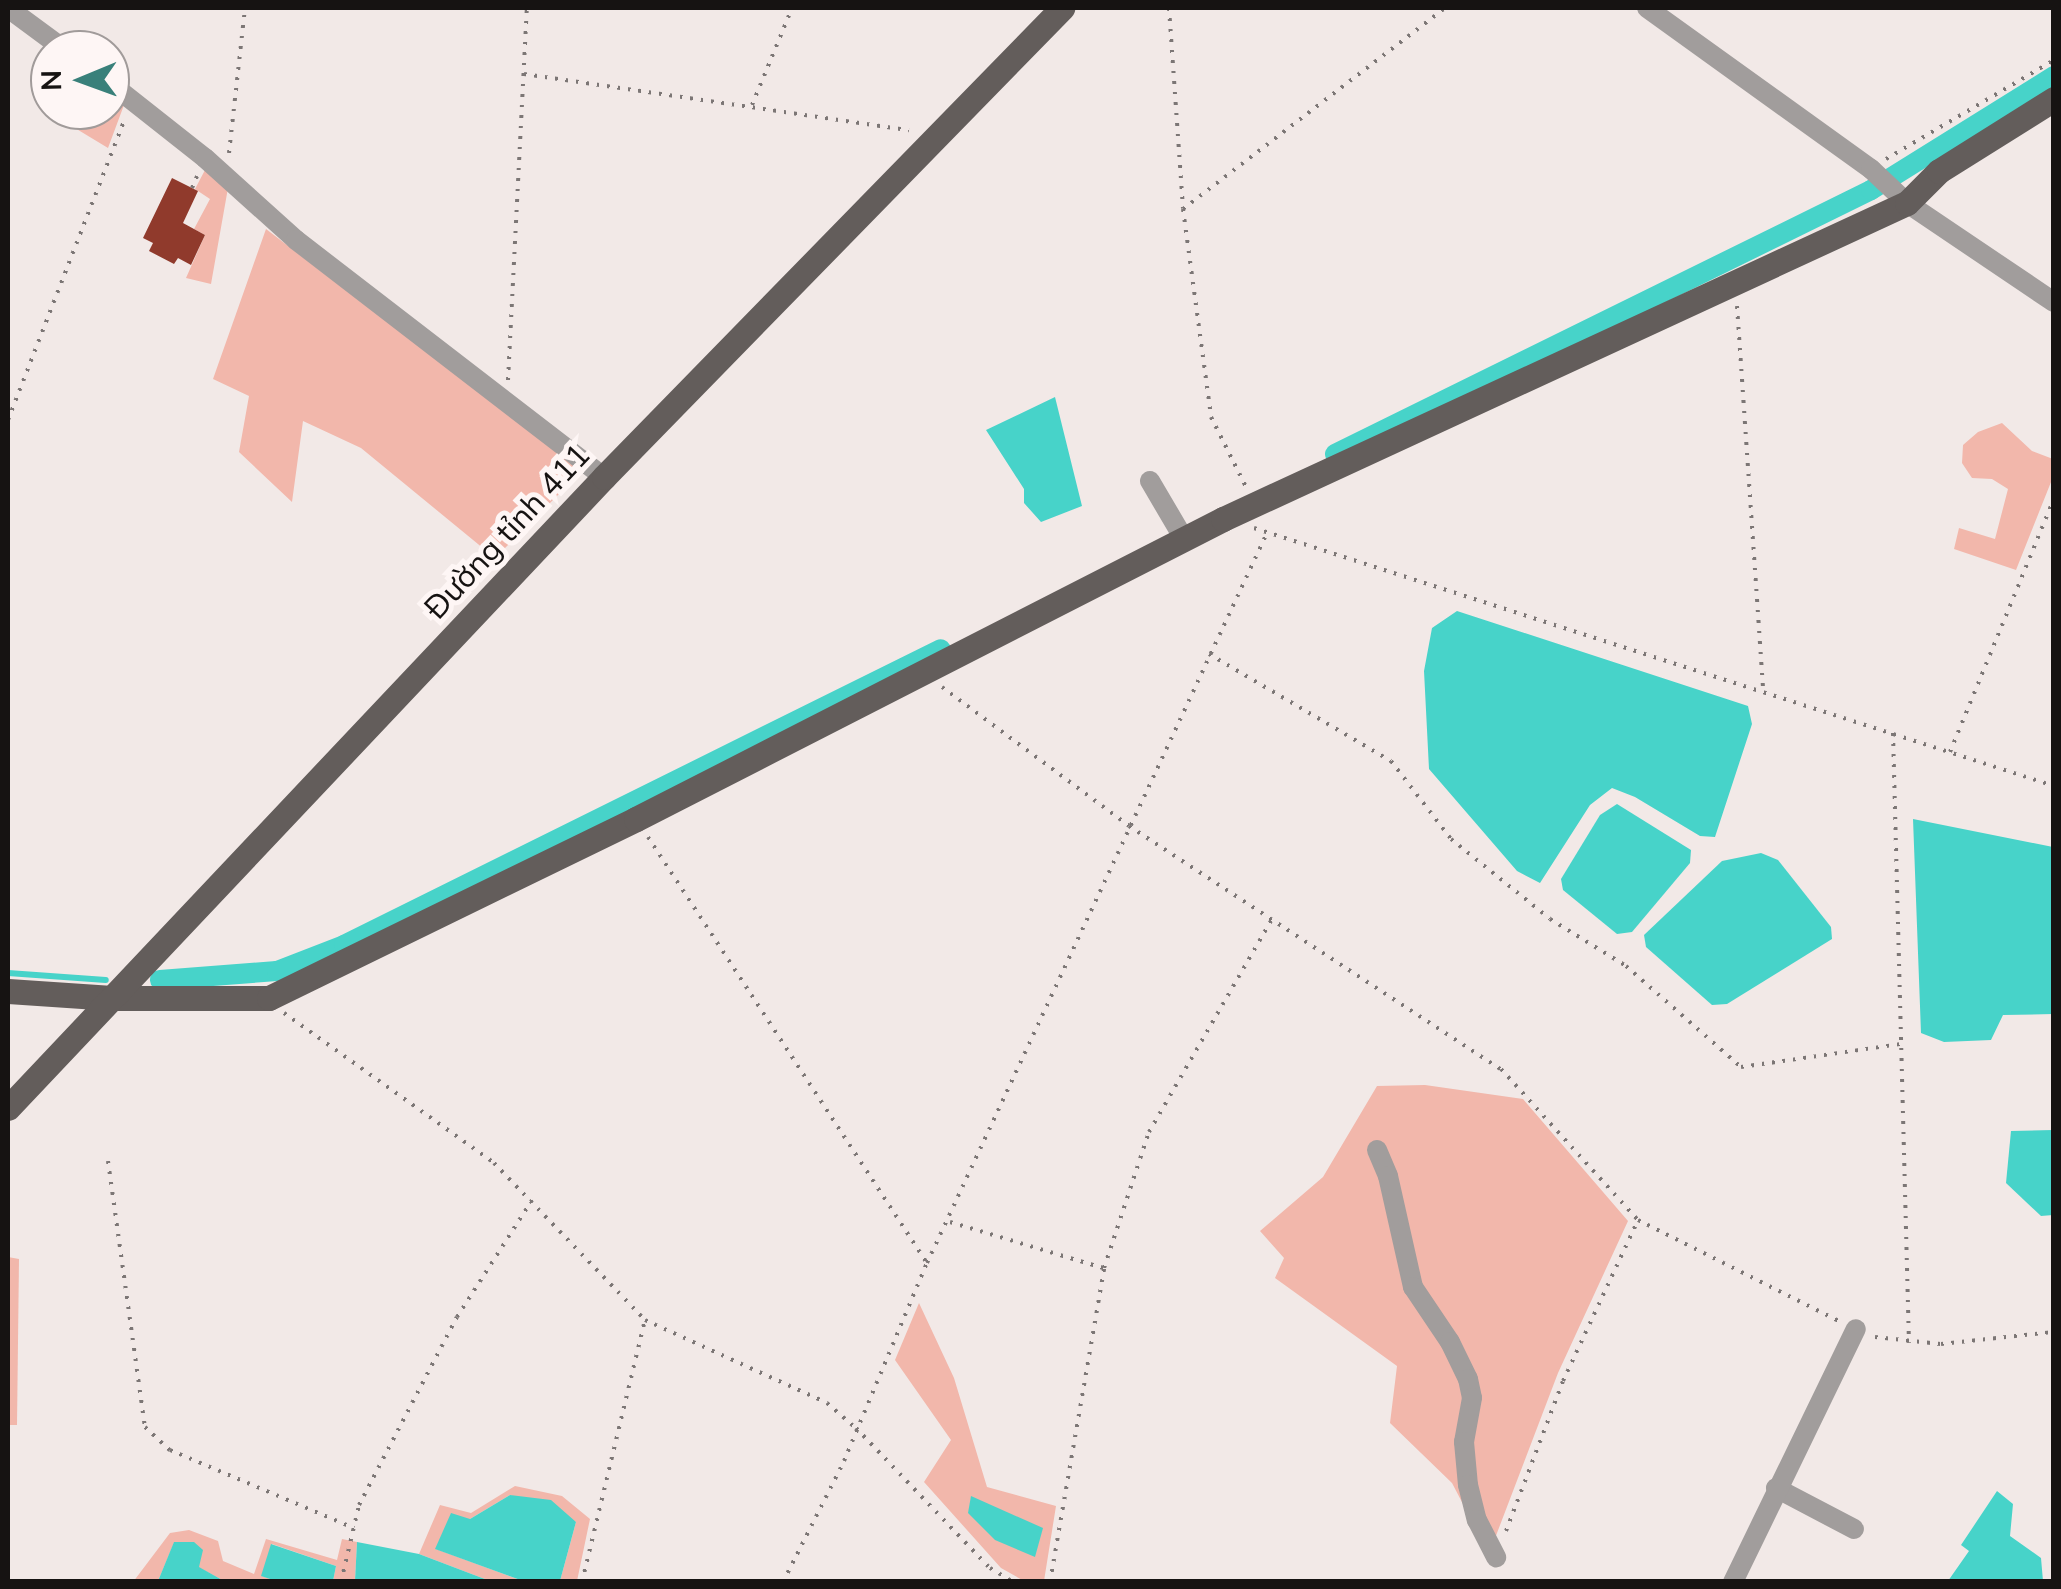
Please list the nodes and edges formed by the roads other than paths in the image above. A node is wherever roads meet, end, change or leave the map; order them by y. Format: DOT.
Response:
graph roads {
  1 [pos="8,8"];
  2 [pos="1062,8"];
  3 [pos="1647,8"];
  4 [pos="38,30"];
  5 [pos="130,98"];
  6 [pos="2054,100"];
  7 [pos="1906,202"];
  8 [pos="2054,302"];
  9 [pos="604,477"];
  10 [pos="1150,481"];
  11 [pos="1179,531"];
  12 [pos="8,991"];
  13 [pos="112,998"];
  14 [pos="8,1108"];
  15 [pos="1376,1150"];
  16 [pos="1856,1329"];
  17 [pos="1776,1488"];
  18 [pos="1854,1529"];
  19 [pos="1496,1557"];
  20 [pos="1733,1582"];
  1 -- 4 [label="street"];
  2 -- 9 [label="main road, Đường tỉnh 411"];
  3 -- 7 [label="street"];
  5 -- 9 [label="street"];
  6 -- 7 [label="main road"];
  7 -- 8 [label="street"];
  7 -- 11 [label="main road"];
  9 -- 13 [label="main road, Đường tỉnh 411"];
  10 -- 11 [label="street"];
  11 -- 13 [label="main road"];
  12 -- 13 [label="main road"];
  13 -- 14 [label="main road, Đường tỉnh 411"];
  15 -- 19 [label="street"];
  16 -- 17 [label="street"];
  17 -- 18 [label="street"];
  17 -- 20 [label="street"];
}
